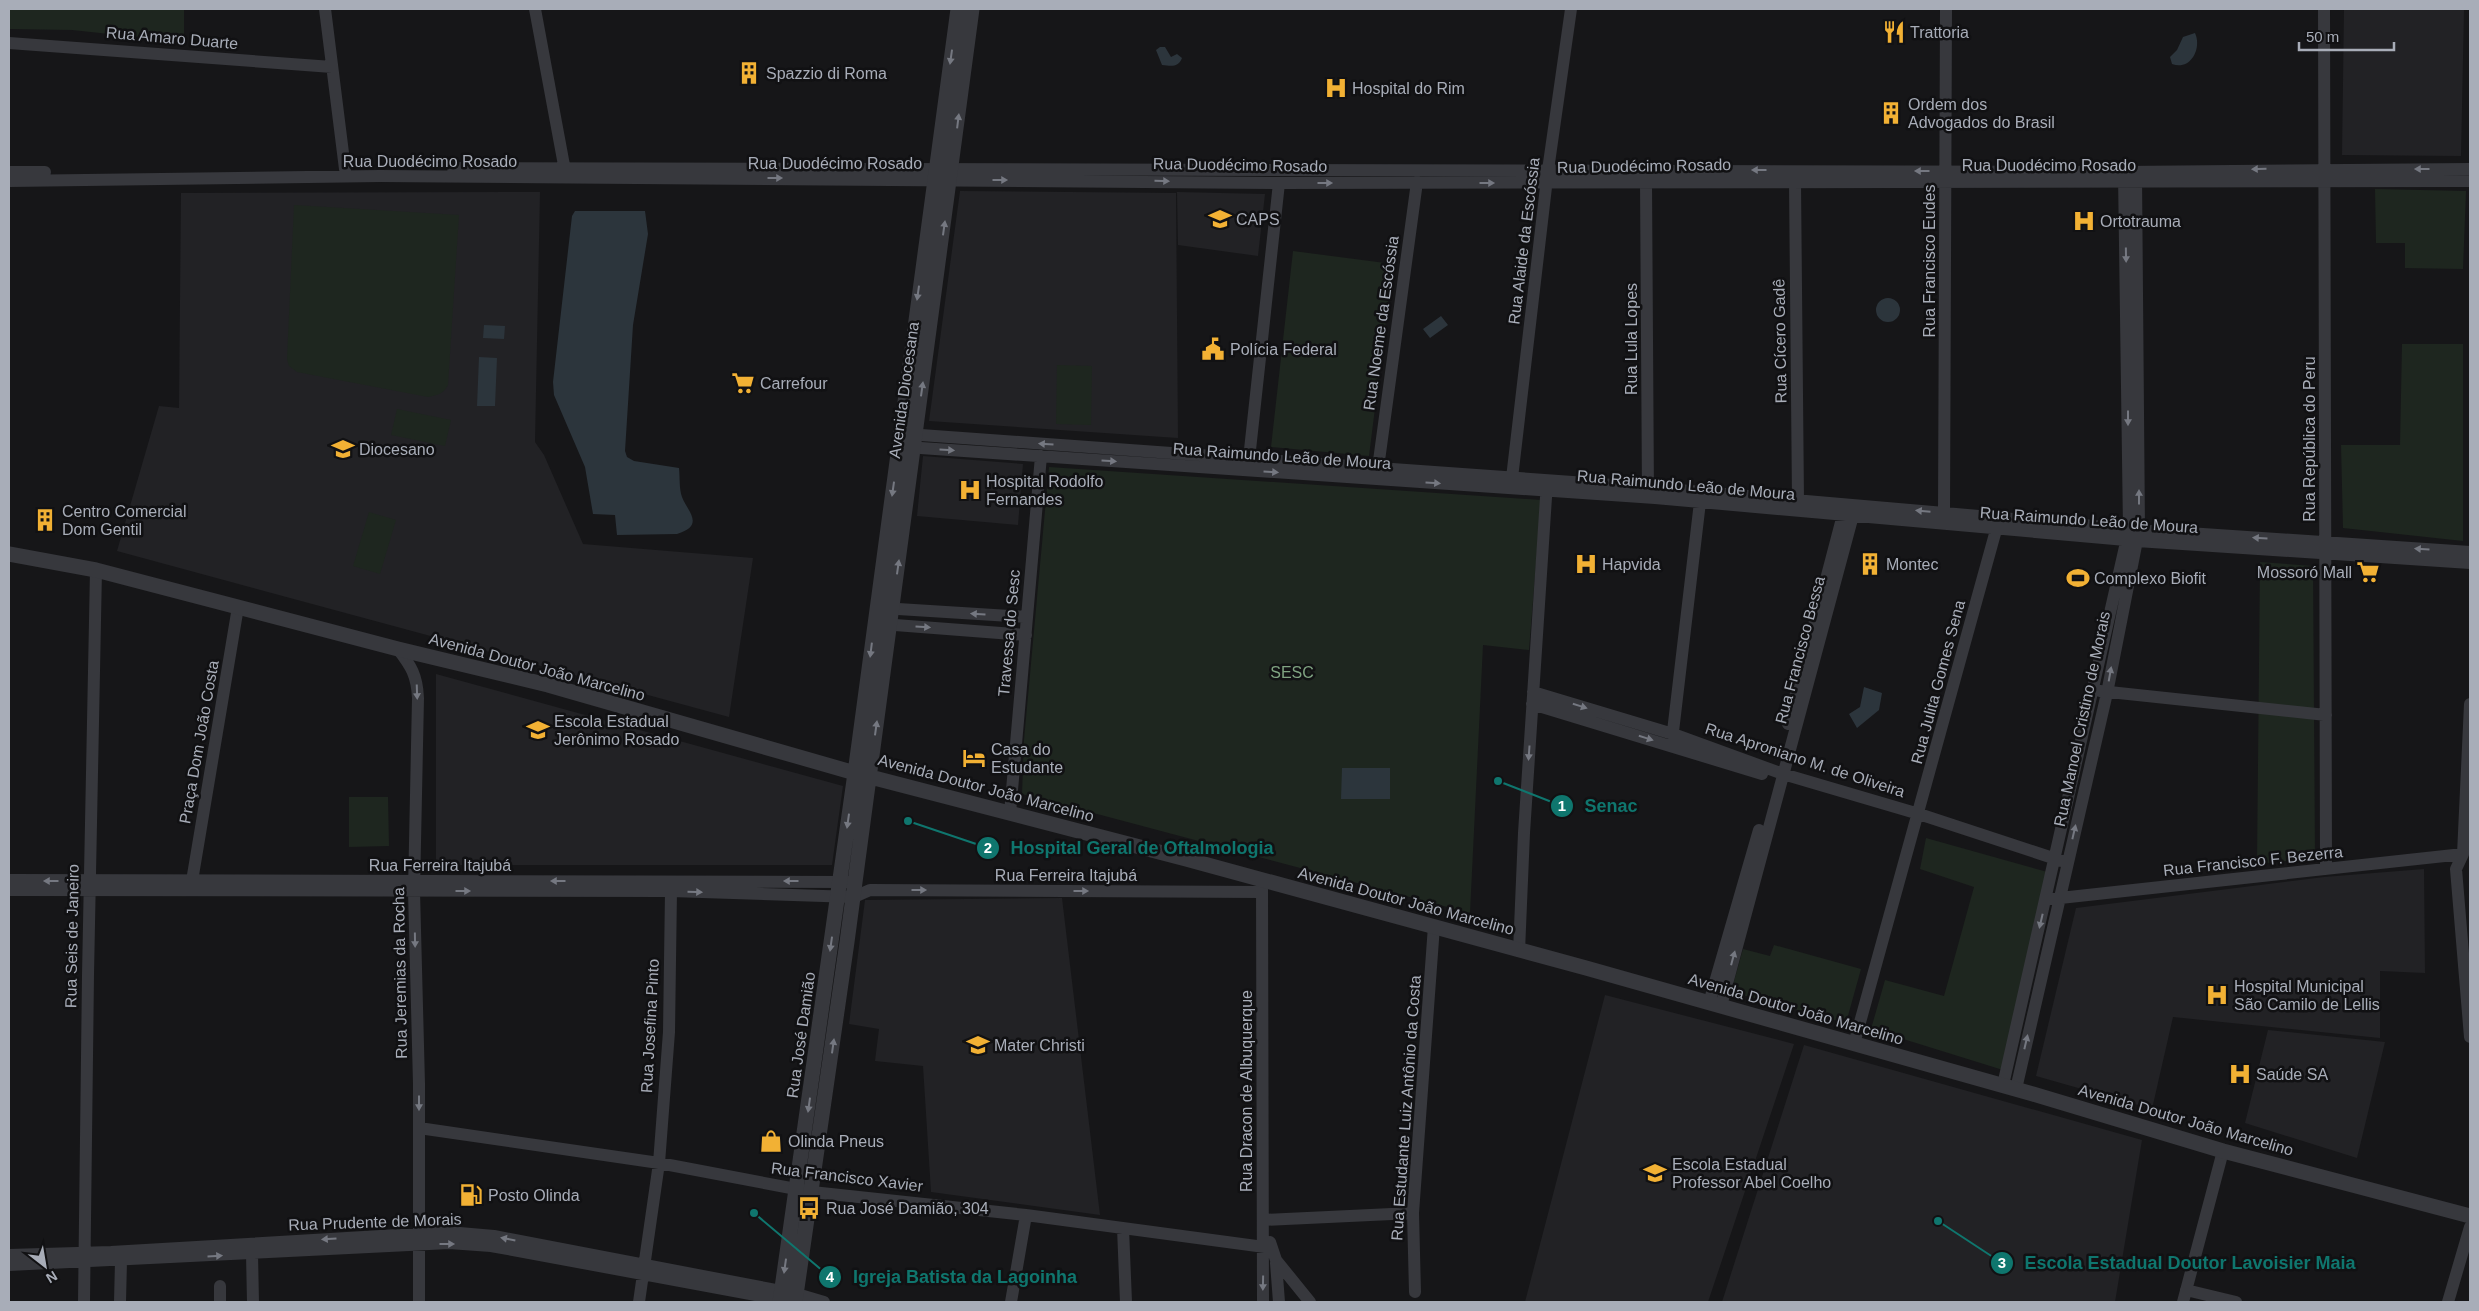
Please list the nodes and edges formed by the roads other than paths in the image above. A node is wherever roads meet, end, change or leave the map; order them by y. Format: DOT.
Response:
graph roads {
  1 [pos="325,9"];
  2 [pos="535,9"];
  3 [pos="958,9"];
  4 [pos="972,9"];
  5 [pos="1571,9"];
  6 [pos="1946,9"];
  7 [pos="2324,9"];
  8 [pos="9,43"];
  9 [pos="332,67"];
  10 [pos="345,169"];
  11 [pos="2470,169"];
  12 [pos="1548,170"];
  13 [pos="9,172"];
  14 [pos="565,173"];
  15 [pos="935,174"];
  16 [pos="2324,174"];
  17 [pos="951,175"];
  18 [pos="1946,176"];
  19 [pos="2130,177"];
  20 [pos="9,181"];
  21 [pos="1646,181"];
  22 [pos="2470,181"];
  23 [pos="1417,182"];
  24 [pos="1795,182"];
  25 [pos="1279,183"];
  26 [pos="1547,183"];
  27 [pos="899,440"];
  28 [pos="915,442"];
  29 [pos="1041,456"];
  30 [pos="1250,459"];
  31 [pos="1378,468"];
  32 [pos="1512,478"];
  33 [pos="1547,485"];
  34 [pos="1648,493"];
  35 [pos="1798,500"];
  36 [pos="1700,502"];
  37 [pos="1850,510"];
  38 [pos="1944,513"];
  39 [pos="1996,530"];
  40 [pos="2133,535"];
  41 [pos="2325,547"];
  42 [pos="2470,552"];
  43 [pos="9,554"];
  44 [pos="2470,563"];
  45 [pos="96,570"];
  46 [pos="238,607"];
  47 [pos="877,608"];
  48 [pos="892,609"];
  49 [pos="1027,617"];
  50 [pos="874,624"];
  51 [pos="890,625"];
  52 [pos="1026,634"];
  53 [pos="398,649"];
  54 [pos="2093,689"];
  55 [pos="2107,693"];
  56 [pos="1533,698"];
  57 [pos="2470,704"];
  58 [pos="2326,716"];
  59 [pos="1672,740"];
  60 [pos="863,774"];
  61 [pos="1778,775"];
  62 [pos="1010,813"];
  63 [pos="1918,818"];
  64 [pos="2463,854"];
  65 [pos="2060,865"];
  66 [pos="2326,869"];
  67 [pos="9,880"];
  68 [pos="192,881"];
  69 [pos="89,886"];
  70 [pos="414,886"];
  71 [pos="1262,886"];
  72 [pos="849,887"];
  73 [pos="9,890"];
  74 [pos="671,891"];
  75 [pos="838,896"];
  76 [pos="2052,899"];
  77 [pos="1434,926"];
  78 [pos="1519,951"];
  79 [pos="1715,1004"];
  80 [pos="2470,1037"];
  81 [pos="1854,1044"];
  82 [pos="2009,1087"];
  83 [pos="419,1128"];
  84 [pos="2223,1151"];
  85 [pos="658,1163"];
  86 [pos="796,1189"];
  87 [pos="812,1192"];
  88 [pos="1413,1213"];
  89 [pos="1026,1215"];
  90 [pos="2470,1216"];
  91 [pos="1263,1224"];
  92 [pos="2470,1227"];
  93 [pos="1123,1228"];
  94 [pos="419,1239"];
  95 [pos="1270,1252"];
  96 [pos="252,1254"];
  97 [pos="9,1255"];
  98 [pos="84,1258"];
  99 [pos="121,1261"];
  100 [pos="9,1266"];
  101 [pos="643,1270"];
  102 [pos="220,1286"];
  103 [pos="1415,1292"];
  104 [pos="2185,1296"];
  105 [pos="792,1299"];
  106 [pos="84,1302"];
  107 [pos="120,1302"];
  108 [pos="220,1302"];
  109 [pos="253,1302"];
  110 [pos="419,1302"];
  111 [pos="640,1302"];
  112 [pos="824,1302"];
  113 [pos="1011,1302"];
  114 [pos="1126,1302"];
  115 [pos="1263,1302"];
  116 [pos="1279,1302"];
  117 [pos="1310,1302"];
  118 [pos="2236,1302"];
  119 [pos="2448,1302"];
  1 -- 9 [label="street"];
  2 -- 14 [label="street"];
  3 -- 15 [label="street, Avenida Diocesana, one-way"];
  17 -- 4 [label="street, Avenida Diocesana, one-way"];
  5 -- 12 [label="street, Rua Alaide da Escóssia"];
  6 -- 18 [label="street, Rua Francisco Eudes"];
  7 -- 16 [label="street, Rua República do Peru"];
  8 -- 9 [label="street, Rua Amaro Duarte"];
  9 -- 10 [label="street"];
  10 -- 13 [label="street, Rua Duodécimo Rosado"];
  10 -- 14 [label="street, Rua Duodécimo Rosado"];
  11 -- 16 [label="street, Rua Duodécimo Rosado, one-way"];
  12 -- 17 [label="street, Rua Duodécimo Rosado"];
  18 -- 12 [label="street, Rua Duodécimo Rosado, one-way"];
  12 -- 26 [label="street, Rua Alaide da Escóssia"];
  14 -- 15 [label="street, Rua Duodécimo Rosado"];
  14 -- 20 [label="street, Rua Duodécimo Rosado"];
  15 -- 17 [label="street, Rua Duodécimo Rosado"];
  15 -- 27 [label="street, Avenida Diocesana, one-way"];
  16 -- 19 [label="street, Rua Duodécimo Rosado"];
  16 -- 22 [label="street, Rua Duodécimo Rosado"];
  16 -- 41 [label="street, Rua República do Peru"];
  17 -- 25 [label="street, Rua Duodécimo Rosado, one-way"];
  28 -- 17 [label="street, Avenida Diocesana, one-way"];
  18 -- 19 [label="street, Rua Duodécimo Rosado"];
  18 -- 24 [label="street, Rua Duodécimo Rosado"];
  18 -- 38 [label="street, Rua Francisco Eudes"];
  19 -- 40 [label="street, Rua Manoel Cristino de Morais"];
  21 -- 24 [label="street, Rua Duodécimo Rosado"];
  21 -- 26 [label="street, Rua Duodécimo Rosado"];
  21 -- 34 [label="street, Rua Lula Lopes"];
  25 -- 23 [label="street, Rua Duodécimo Rosado, one-way"];
  23 -- 26 [label="street, Rua Duodécimo Rosado, one-way"];
  23 -- 31 [label="street, Rua Noeme da Escóssia"];
  24 -- 35 [label="street, Rua Cícero Gadê"];
  25 -- 30 [label="street"];
  26 -- 32 [label="street, Rua Alaide da Escóssia"];
  27 -- 28 [label="street, Rua Raimundo Leão de Moura"];
  27 -- 47 [label="street, Avenida Diocesana, one-way"];
  28 -- 29 [label="street, Rua Raimundo Leão de Moura, one-way"];
  30 -- 28 [label="street, Rua Raimundo Leão de Moura, one-way"];
  48 -- 28 [label="street, Avenida Diocesana, one-way"];
  29 -- 33 [label="street, Rua Raimundo Leão de Moura, one-way"];
  29 -- 49 [label="street, Travessa do Sesc"];
  30 -- 31 [label="street, Rua Raimundo Leão de Moura"];
  31 -- 32 [label="street, Rua Raimundo Leão de Moura"];
  32 -- 33 [label="street, Rua Raimundo Leão de Moura"];
  33 -- 34 [label="street, Rua Raimundo Leão de Moura"];
  33 -- 56 [label="street"];
  34 -- 35 [label="street, Rua Raimundo Leão de Moura"];
  34 -- 36 [label="street, Rua Raimundo Leão de Moura"];
  35 -- 37 [label="street, Rua Raimundo Leão de Moura"];
  36 -- 37 [label="street, Rua Raimundo Leão de Moura"];
  36 -- 59 [label="street"];
  38 -- 37 [label="street, Rua Raimundo Leão de Moura, one-way"];
  37 -- 39 [label="street, Rua Raimundo Leão de Moura"];
  37 -- 61 [label="street, Rua Francisco Bessa"];
  38 -- 40 [label="street, Rua Raimundo Leão de Moura"];
  39 -- 40 [label="street, Rua Raimundo Leão de Moura"];
  39 -- 63 [label="street, Rua Julita Gomes Sena"];
  40 -- 41 [label="street, Rua Raimundo Leão de Moura"];
  40 -- 54 [label="street, Rua Manoel Cristino de Morais"];
  55 -- 40 [label="street, Rua Manoel Cristino de Morais, one-way"];
  42 -- 41 [label="street, Rua Raimundo Leão de Moura, one-way"];
  41 -- 44 [label="street, Rua Raimundo Leão de Moura"];
  41 -- 58 [label="street, Rua República do Peru"];
  43 -- 45 [label="street, Avenida Doutor João Marcelino"];
  45 -- 46 [label="street, Avenida Doutor João Marcelino"];
  45 -- 69 [label="street, Rua Seis de Janeiro"];
  46 -- 53 [label="street, Avenida Doutor João Marcelino"];
  46 -- 68 [label="street, Praça Dom João Costa"];
  47 -- 48 [label="street"];
  47 -- 50 [label="street, Avenida Diocesana"];
  49 -- 48 [label="street, one-way"];
  48 -- 51 [label="street, Avenida Diocesana"];
  49 -- 52 [label="street, Travessa do Sesc"];
  50 -- 51 [label="street"];
  50 -- 60 [label="street, Avenida Diocesana, one-way"];
  51 -- 52 [label="street, one-way"];
  60 -- 51 [label="street, Avenida Diocesana, one-way"];
  52 -- 62 [label="street, Travessa do Sesc"];
  53 -- 60 [label="street, Avenida Doutor João Marcelino"];
  53 -- 70 [label="street, Rua Jeremias da Rocha, one-way"];
  54 -- 55 [label="street"];
  54 -- 65 [label="street, Rua Manoel Cristino de Morais"];
  55 -- 58 [label="street"];
  65 -- 55 [label="street, Rua Manoel Cristino de Morais, one-way"];
  56 -- 59 [label="street, Rua Aproniano M. de Oliveira, one-way"];
  56 -- 78 [label="street, one-way"];
  57 -- 64 [label="street"];
  58 -- 66 [label="street, Rua República do Peru"];
  59 -- 61 [label="street, Rua Aproniano M. de Oliveira"];
  60 -- 62 [label="street, Avenida Doutor João Marcelino"];
  60 -- 72 [label="street, Rua José Damião"];
  61 -- 63 [label="street, Rua Aproniano M. de Oliveira"];
  61 -- 79 [label="street, Rua Francisco Bessa"];
  62 -- 71 [label="street, Avenida Doutor João Marcelino"];
  63 -- 65 [label="street, Rua Aproniano M. de Oliveira"];
  63 -- 81 [label="street, Rua Julita Gomes Sena"];
  64 -- 66 [label="street, Rua Francisco F. Bezerra"];
  64 -- 80 [label="street"];
  65 -- 76 [label="street, Rua Manoel Cristino de Morais"];
  66 -- 76 [label="street, Rua Francisco F. Bezerra"];
  69 -- 67 [label="street, Rua Ferreira Itajubá, one-way"];
  68 -- 69 [label="street, Rua Ferreira Itajubá"];
  68 -- 70 [label="street, Rua Ferreira Itajubá"];
  69 -- 70 [label="street, Rua Ferreira Itajubá"];
  69 -- 73 [label="street, Rua Ferreira Itajubá"];
  69 -- 98 [label="street, Rua Seis de Janeiro"];
  72 -- 70 [label="street, Rua Ferreira Itajubá, one-way"];
  70 -- 74 [label="street, Rua Ferreira Itajubá, one-way"];
  70 -- 83 [label="street, Rua Jeremias da Rocha, one-way"];
  72 -- 71 [label="street, Rua Ferreira Itajubá, one-way"];
  71 -- 77 [label="street, Avenida Doutor João Marcelino"];
  71 -- 91 [label="street, Rua Dracon de Albuquerque"];
  72 -- 75 [label="street, Rua José Damião"];
  87 -- 72 [label="street, Rua José Damião, one-way"];
  74 -- 75 [label="street, Rua Ferreira Itajubá, one-way"];
  74 -- 85 [label="street, Rua Josefina Pinto"];
  75 -- 86 [label="street, Rua José Damião, one-way"];
  76 -- 82 [label="street, Rua Manoel Cristino de Morais"];
  77 -- 78 [label="street, Avenida Doutor João Marcelino"];
  77 -- 88 [label="street, Rua Estudante Luiz Antônio da Costa"];
  78 -- 79 [label="street, Avenida Doutor João Marcelino"];
  79 -- 81 [label="street, Avenida Doutor João Marcelino"];
  81 -- 82 [label="street, Avenida Doutor João Marcelino"];
  82 -- 84 [label="street, Avenida Doutor João Marcelino"];
  83 -- 85 [label="street, Rua Francisco Xavier"];
  83 -- 94 [label="street, Rua Jeremias da Rocha"];
  84 -- 90 [label="street, Avenida Doutor João Marcelino"];
  84 -- 104 [label="street"];
  85 -- 86 [label="street, Rua Francisco Xavier"];
  85 -- 101 [label="street, Rua Josefina Pinto"];
  86 -- 87 [label="street, Rua Francisco Xavier"];
  86 -- 105 [label="street, Rua José Damião, one-way"];
  87 -- 89 [label="street, Rua Francisco Xavier"];
  87 -- 105 [label="street, Rua José Damião"];
  88 -- 91 [label="street"];
  88 -- 103 [label="street, Rua Estudante Luiz Antônio da Costa"];
  89 -- 93 [label="street, Rua Francisco Xavier"];
  89 -- 113 [label="street"];
  91 -- 95 [label="street"];
  92 -- 119 [label="street"];
  93 -- 95 [label="street, Rua Francisco Xavier"];
  93 -- 114 [label="street"];
  94 -- 96 [label="street, Rua Prudente de Morais"];
  94 -- 98 [label="street, Rua Prudente de Morais, one-way"];
  94 -- 101 [label="street, Rua Prudente de Morais"];
  94 -- 110 [label="street, Rua Jeremias da Rocha"];
  95 -- 115 [label="street, one-way"];
  95 -- 116 [label="street"];
  95 -- 117 [label="street"];
  99 -- 96 [label="street, Rua Prudente de Morais, one-way"];
  96 -- 109 [label="street"];
  97 -- 98 [label="street, Rua Prudente de Morais"];
  98 -- 99 [label="street, Rua Prudente de Morais"];
  98 -- 100 [label="street, Rua Prudente de Morais"];
  98 -- 106 [label="street, Rua Seis de Janeiro"];
  99 -- 107 [label="street"];
  101 -- 105 [label="street, Rua Prudente de Morais"];
  101 -- 111 [label="street, Rua Josefina Pinto"];
  102 -- 108 [label="street"];
  104 -- 118 [label="street"];
  105 -- 112 [label="street, Rua Prudente de Morais"];
}
